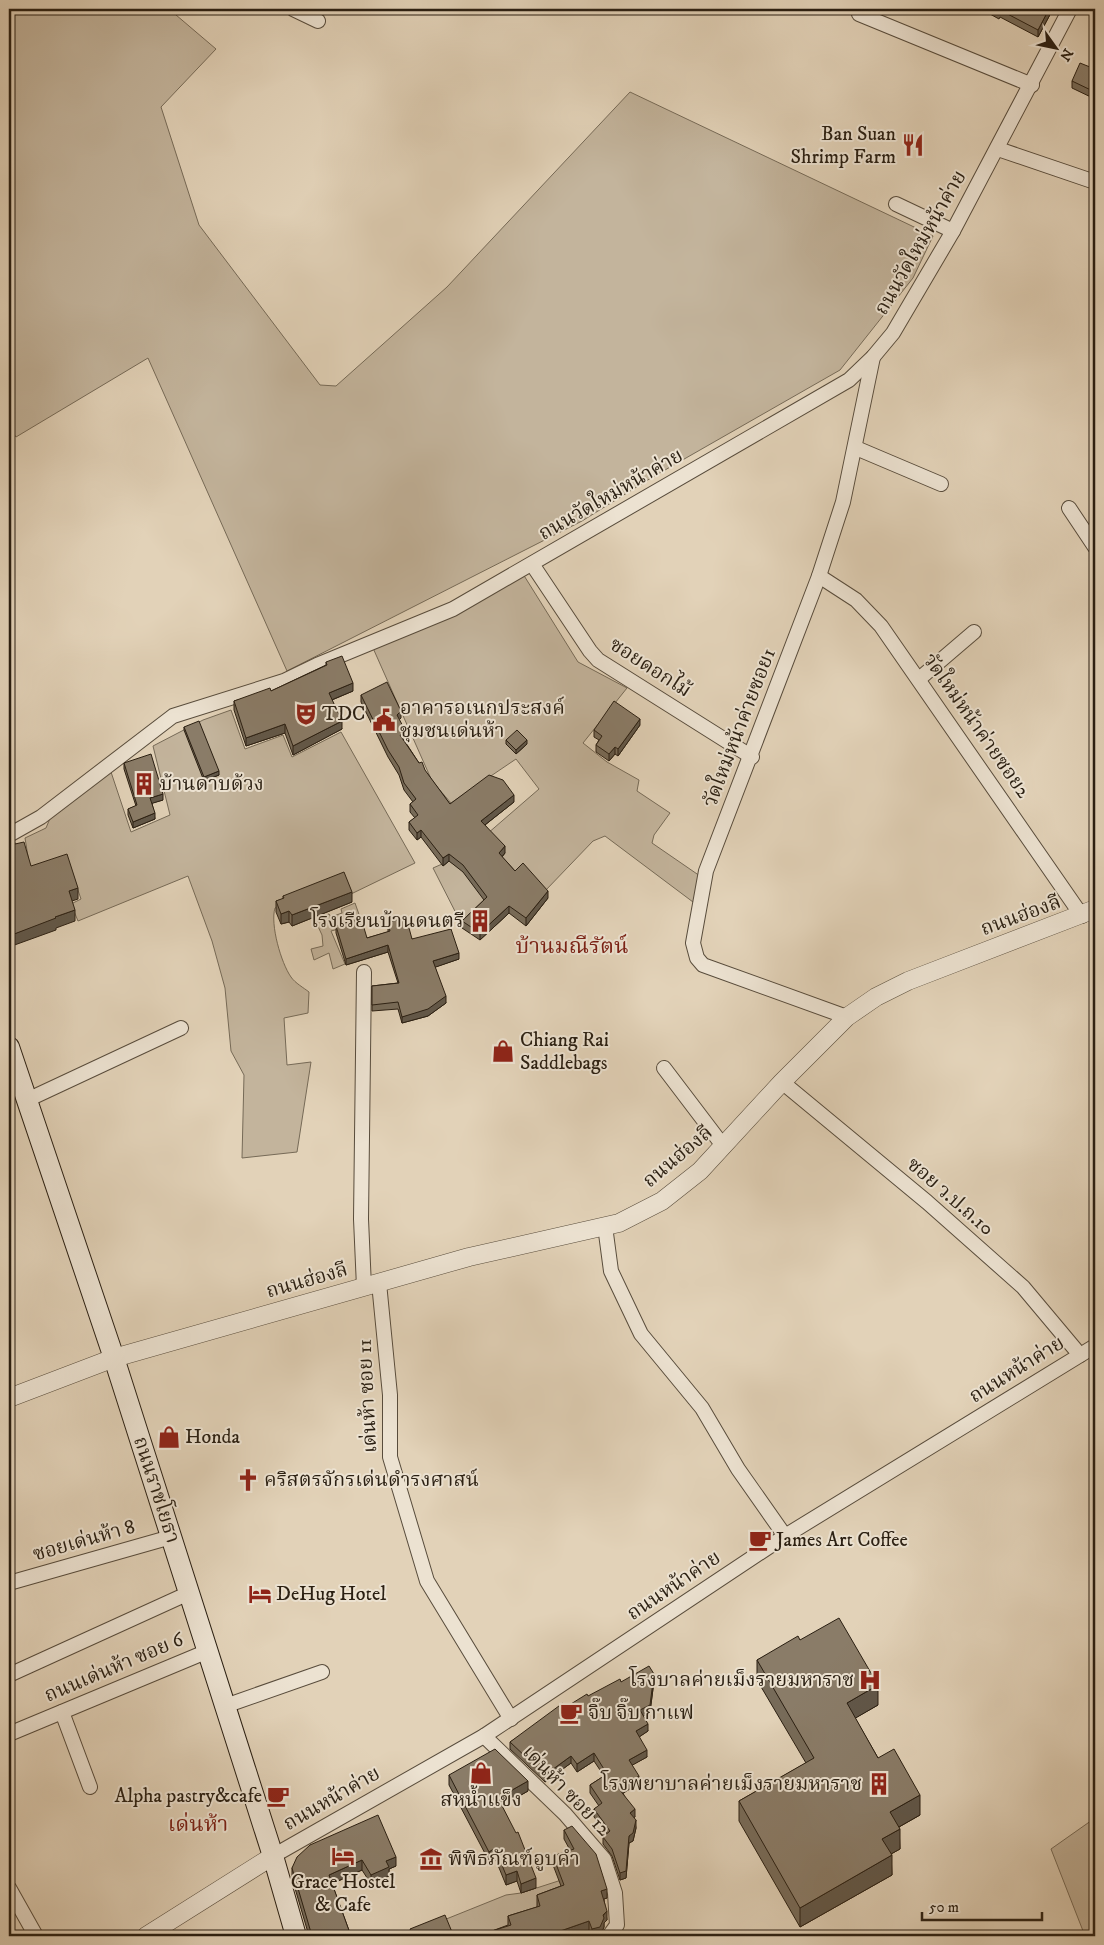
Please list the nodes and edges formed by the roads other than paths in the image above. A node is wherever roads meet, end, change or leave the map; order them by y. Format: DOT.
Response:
graph roads {
  1 [pos="293,9"];
  2 [pos="1070,9"];
  3 [pos="859,14"];
  4 [pos="318,21"];
  5 [pos="1032,85"];
  6 [pos="998,149"];
  7 [pos="1095,182"];
  8 [pos="896,204"];
  9 [pos="953,231"];
  10 [pos="873,357"];
  11 [pos="856,448"];
  12 [pos="941,484"];
  13 [pos="1069,508"];
  14 [pos="1095,547"];
  15 [pos="532,564"];
  16 [pos="819,576"];
  17 [pos="974,632"];
  18 [pos="920,679"];
  19 [pos="752,757"];
  20 [pos="9,835"];
  21 [pos="1089,913"];
  22 [pos="364,972"];
  23 [pos="847,1018"];
  24 [pos="181,1028"];
  25 [pos="9,1047"];
  26 [pos="664,1068"];
  27 [pos="782,1082"];
  28 [pos="27,1100"];
  29 [pos="724,1147"];
  30 [pos="605,1226"];
  31 [pos="372,1285"];
  32 [pos="1095,1346"];
  33 [pos="1080,1355"];
  34 [pos="114,1358"];
  35 [pos="9,1398"];
  36 [pos="785,1536"];
  37 [pos="171,1537"];
  38 [pos="9,1584"];
  39 [pos="189,1593"];
  40 [pos="208,1651"];
  41 [pos="322,1672"];
  42 [pos="9,1675"];
  43 [pos="225,1706"];
  44 [pos="62,1712"];
  45 [pos="511,1719"];
  46 [pos="9,1734"];
  47 [pos="484,1736"];
  48 [pos="90,1787"];
  49 [pos="273,1856"];
  50 [pos="9,1888"];
  51 [pos="36,1936"];
  52 [pos="146,1936"];
  53 [pos="296,1936"];
  54 [pos="609,1936"];
  1 -- 4 [label="street"];
  2 -- 5 [label="street, ถนนวัดใหม่หน้าค่าย"];
  3 -- 5 [label="street"];
  5 -- 6 [label="street, ถนนวัดใหม่หน้าค่าย"];
  6 -- 7 [label="street"];
  6 -- 9 [label="street, ถนนวัดใหม่หน้าค่าย"];
  8 -- 9 [label="street"];
  9 -- 10 [label="street, ถนนวัดใหม่หน้าค่าย"];
  10 -- 11 [label="street, วัดใหม่หน้าค่ายซอย1"];
  10 -- 15 [label="street, ถนนวัดใหม่หน้าค่าย"];
  11 -- 12 [label="street"];
  11 -- 16 [label="street, วัดใหม่หน้าค่ายซอย1"];
  13 -- 14 [label="street"];
  15 -- 19 [label="street, ซอยดอกไม้"];
  15 -- 20 [label="street, ถนนวัดใหม่หน้าค่าย"];
  16 -- 18 [label="street, วัดใหม่หน้าค่ายซอย2"];
  16 -- 19 [label="street, วัดใหม่หน้าค่ายซอย1"];
  17 -- 18 [label="street"];
  18 -- 21 [label="street, วัดใหม่หน้าค่ายซอย2"];
  19 -- 23 [label="street, วัดใหม่หน้าค่ายซอย1"];
  21 -- 23 [label="street, ถนนฮ่องลี"];
  22 -- 31 [label="street, เด่นห้า ซอย 11"];
  23 -- 27 [label="street, ถนนฮ่องลี"];
  24 -- 28 [label="street"];
  25 -- 28 [label="main road, ถนนราชโยธา"];
  26 -- 29 [label="street"];
  27 -- 29 [label="street, ถนนฮ่องลี"];
  27 -- 33 [label="street, ซอย ว.ป.ถ.10"];
  28 -- 34 [label="main road, ถนนราชโยธา"];
  29 -- 30 [label="street, ถนนฮ่องลี"];
  30 -- 31 [label="street, ถนนฮ่องลี"];
  30 -- 36 [label="street"];
  31 -- 34 [label="street, ถนนฮ่องลี"];
  31 -- 45 [label="street, เด่นห้า ซอย 11"];
  32 -- 33 [label="street, ถนนหน้าค่าย"];
  33 -- 36 [label="street, ถนนหน้าค่าย"];
  34 -- 35 [label="street, ถนนฮ่องลี"];
  34 -- 37 [label="main road, ถนนราชโยธา"];
  36 -- 45 [label="street, ถนนหน้าค่าย"];
  37 -- 38 [label="street, ซอยเด่นห้า 8"];
  37 -- 39 [label="main road, ถนนราชโยธา"];
  39 -- 40 [label="main road, ถนนราชโยธา"];
  39 -- 42 [label="street"];
  40 -- 43 [label="main road, ถนนราชโยธา"];
  40 -- 44 [label="street, ถนนเด่นห้า ซอย 6"];
  41 -- 43 [label="street"];
  43 -- 49 [label="main road, ถนนราชโยธา"];
  44 -- 46 [label="street, ถนนเด่นห้า ซอย 6"];
  44 -- 48 [label="street"];
  45 -- 47 [label="street, ถนนหน้าค่าย"];
  47 -- 49 [label="street, ถนนหน้าค่าย"];
  47 -- 54 [label="street, เด่นห้า ซอย 12"];
  49 -- 52 [label="street"];
  49 -- 53 [label="main road, ถนนราชโยธา"];
  50 -- 51 [label="street"];
}
